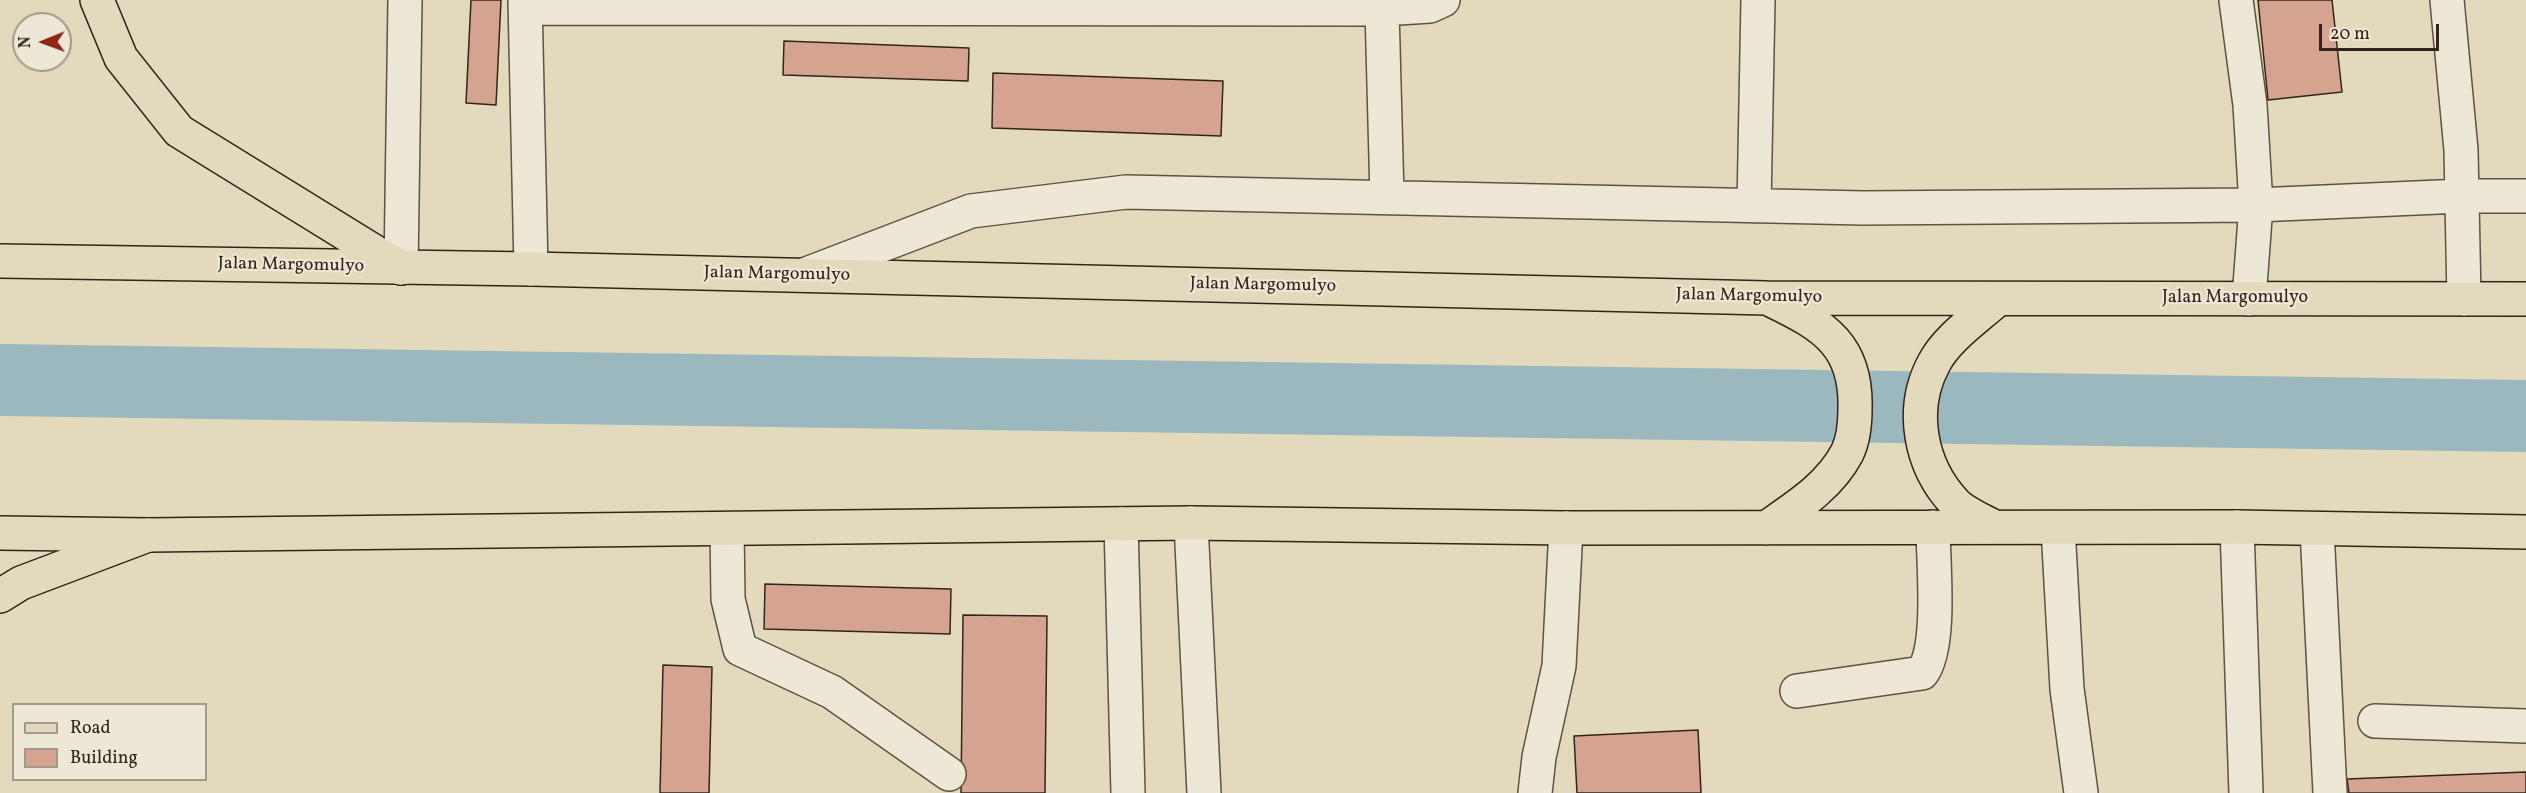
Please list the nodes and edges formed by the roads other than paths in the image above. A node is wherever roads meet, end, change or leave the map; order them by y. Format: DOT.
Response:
graph roads {
  1 [pos="97,0"];
  2 [pos="405,0"];
  3 [pos="1443,0"];
  4 [pos="1758,0"];
  5 [pos="2236,0"];
  6 [pos="2447,0"];
  7 [pos="525,4"];
  8 [pos="1082,4"];
  9 [pos="1382,9"];
  10 [pos="2462,196"];
  11 [pos="2526,196"];
  12 [pos="1387,197"];
  13 [pos="1754,206"];
  14 [pos="2256,206"];
  15 [pos="0,261"];
  16 [pos="401,268"];
  17 [pos="531,269"];
  18 [pos="804,275"];
  19 [pos="1767,298"];
  20 [pos="2248,299"];
  21 [pos="2464,299"];
  22 [pos="2526,299"];
  23 [pos="1988,308"];
  24 [pos="1191,523"];
  25 [pos="1121,524"];
  26 [pos="1933,527"];
  27 [pos="2236,527"];
  28 [pos="1566,528"];
  29 [pos="1766,528"];
  30 [pos="1996,528"];
  31 [pos="2058,528"];
  32 [pos="727,529"];
  33 [pos="2317,529"];
  34 [pos="2526,532"];
  35 [pos="0,533"];
  36 [pos="148,535"];
  37 [pos="0,596"];
  38 [pos="1797,691"];
  39 [pos="2375,721"];
  40 [pos="2526,726"];
  41 [pos="949,774"];
  42 [pos="1128,793"];
  43 [pos="1204,793"];
  44 [pos="1535,793"];
  45 [pos="2081,793"];
  46 [pos="2246,793"];
  47 [pos="2331,793"];
  1 -- 16 [label="main road"];
  2 -- 16 [label="street"];
  3 -- 9 [label="street"];
  4 -- 13 [label="street"];
  5 -- 14 [label="street"];
  6 -- 10 [label="street"];
  7 -- 8 [label="street"];
  7 -- 17 [label="street"];
  8 -- 9 [label="street"];
  9 -- 12 [label="street"];
  10 -- 11 [label="street"];
  10 -- 14 [label="street"];
  10 -- 21 [label="street"];
  12 -- 13 [label="street"];
  12 -- 18 [label="street"];
  13 -- 14 [label="street"];
  14 -- 20 [label="street"];
  15 -- 16 [label="main road, Jalan Margomulyo"];
  16 -- 17 [label="main road, Jalan Margomulyo"];
  17 -- 18 [label="main road, Jalan Margomulyo"];
  18 -- 19 [label="main road, Jalan Margomulyo"];
  19 -- 23 [label="main road, Jalan Margomulyo"];
  19 -- 29 [label="main road"];
  20 -- 21 [label="main road, Jalan Margomulyo"];
  20 -- 23 [label="main road, Jalan Margomulyo"];
  21 -- 22 [label="main road, Jalan Margomulyo"];
  23 -- 30 [label="main road"];
  24 -- 25 [label="main road"];
  24 -- 28 [label="main road"];
  24 -- 43 [label="street"];
  25 -- 32 [label="main road"];
  25 -- 42 [label="street"];
  26 -- 29 [label="main road"];
  26 -- 30 [label="main road"];
  26 -- 38 [label="street"];
  27 -- 31 [label="main road"];
  27 -- 33 [label="main road"];
  27 -- 46 [label="street"];
  28 -- 29 [label="main road"];
  28 -- 44 [label="street"];
  30 -- 31 [label="main road"];
  31 -- 45 [label="street"];
  32 -- 36 [label="main road"];
  32 -- 41 [label="street"];
  33 -- 34 [label="main road"];
  33 -- 47 [label="street"];
  35 -- 36 [label="main road"];
  36 -- 37 [label="main road"];
  39 -- 40 [label="street"];
}
